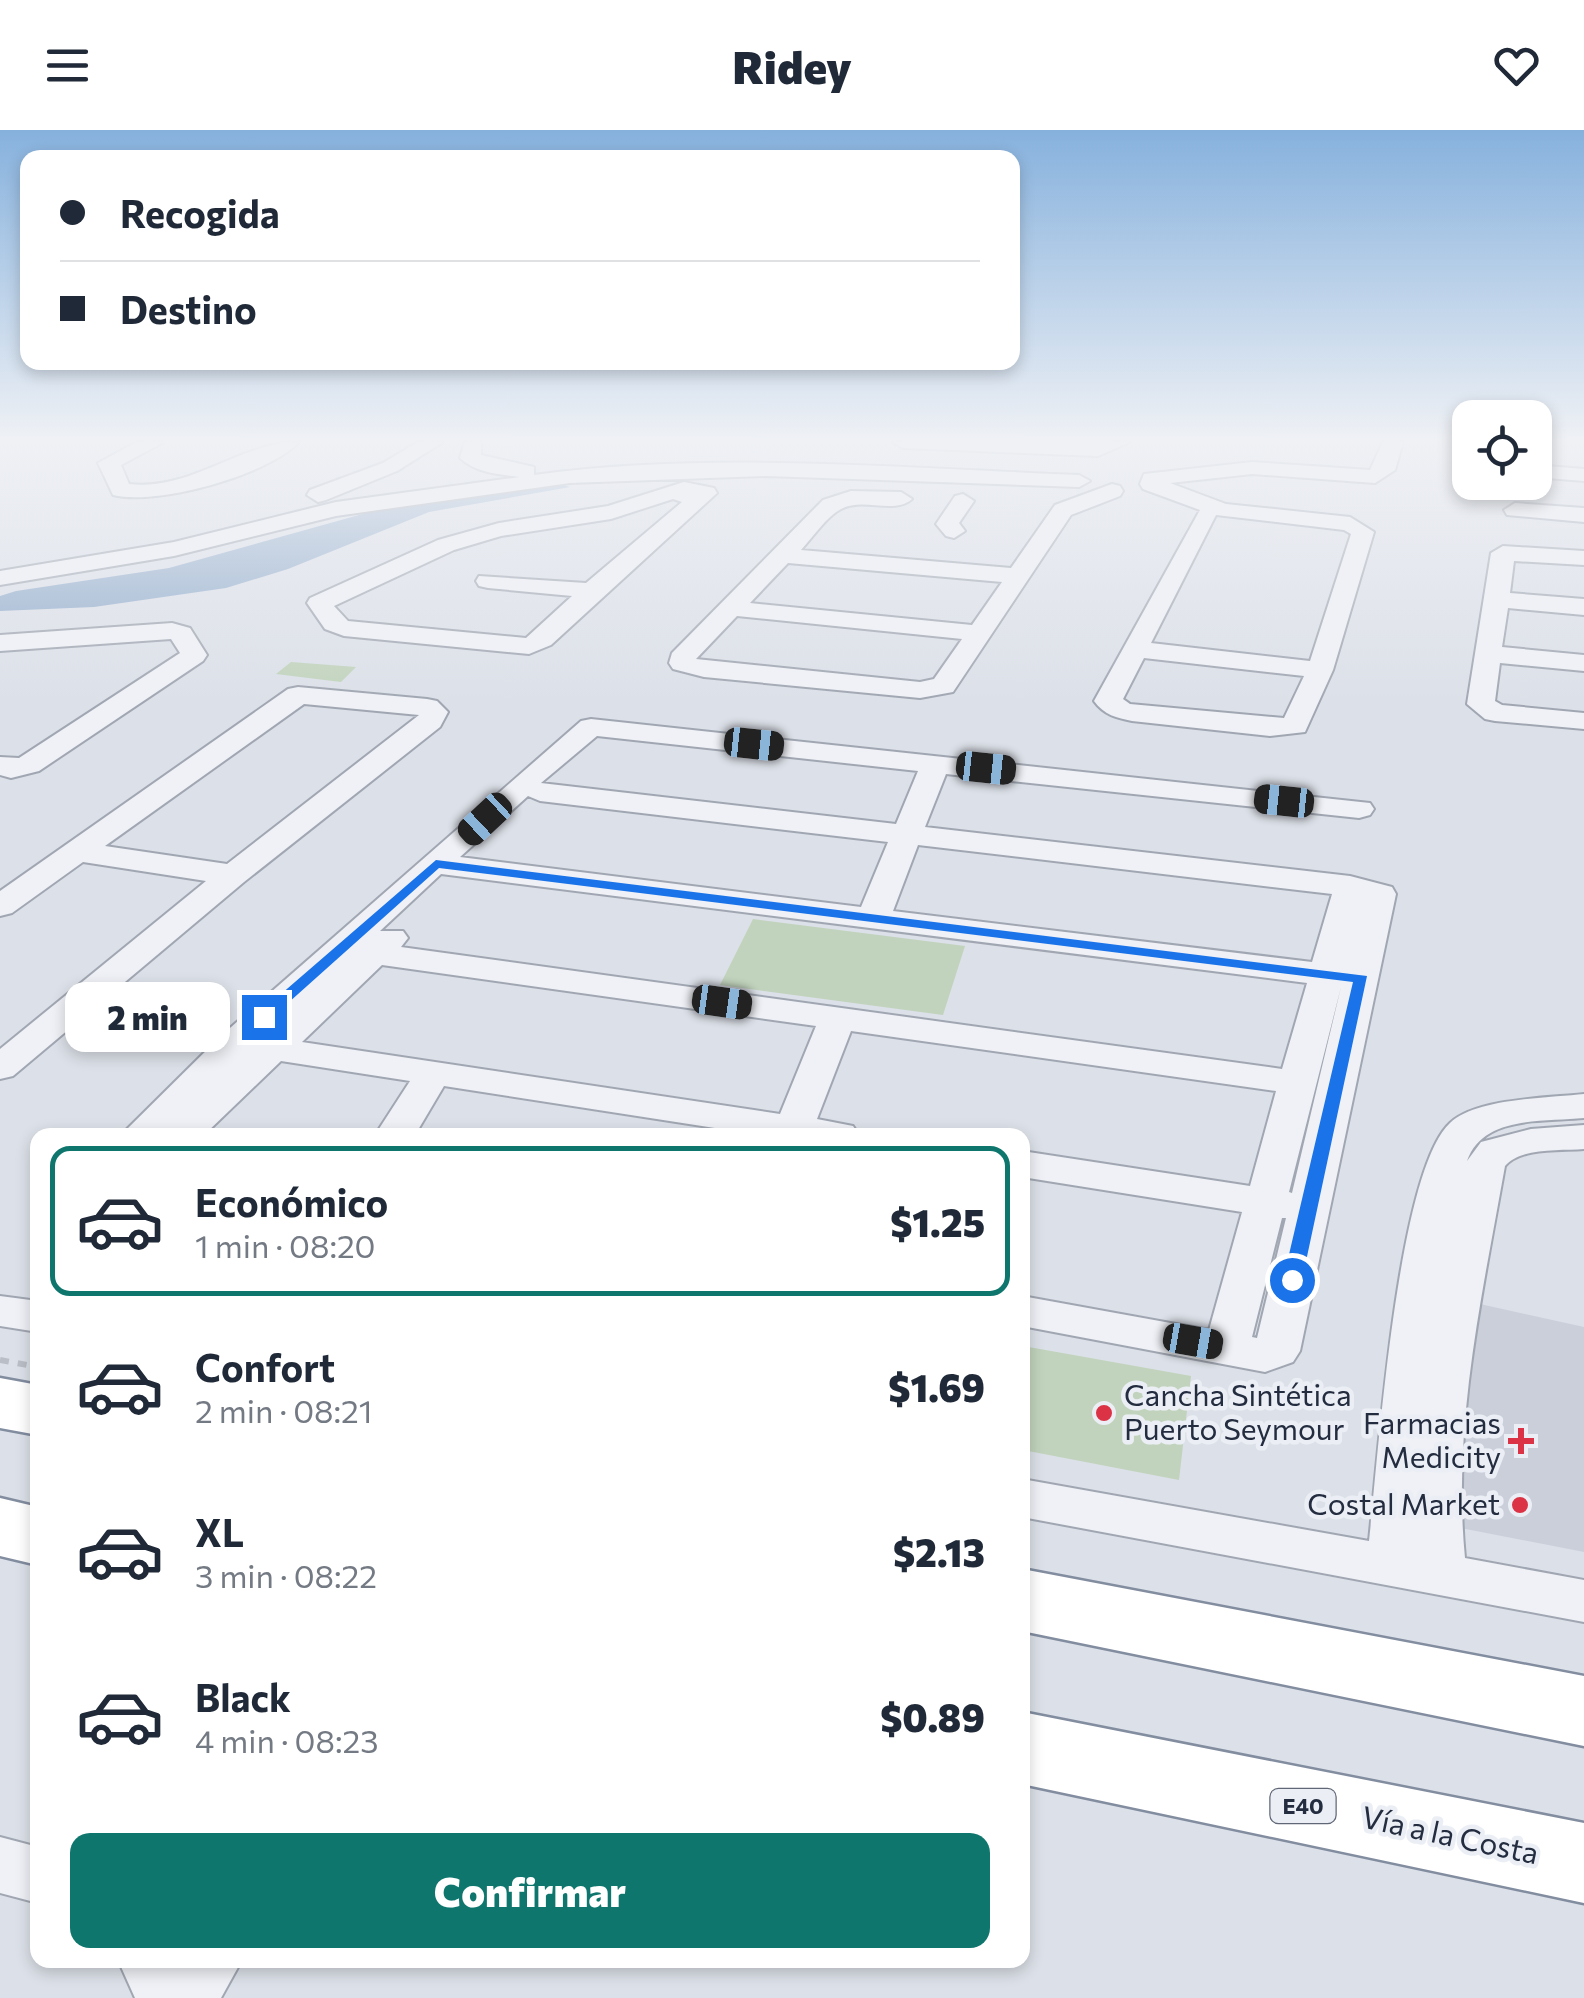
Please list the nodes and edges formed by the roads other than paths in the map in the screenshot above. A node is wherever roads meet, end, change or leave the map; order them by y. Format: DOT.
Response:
graph roads {
  1 [pos="184,529"];
  2 [pos="254,529"];
  3 [pos="504,529"];
  4 [pos="654,529"];
  5 [pos="809,529"];
  6 [pos="1040,529"];
  7 [pos="1205,529"];
  8 [pos="1358,529"];
  9 [pos="781,555"];
  10 [pos="1584,558"];
  11 [pos="0,562"];
  12 [pos="1016,576"];
  13 [pos="0,578"];
  14 [pos="488,581"];
  15 [pos="592,591"];
  16 [pos="1495,599"];
  17 [pos="1584,607"];
  18 [pos="728,608"];
  19 [pos="979,633"];
  20 [pos="0,644"];
  21 [pos="1136,648"];
  22 [pos="1489,654"];
  23 [pos="1584,662"];
  24 [pos="1320,670"];
  25 [pos="1584,722"];
  26 [pos="608,728"];
  27 [pos="936,763"];
  28 [pos="0,766"];
  29 [pos="540,792"];
  30 [pos="1359,809"];
  31 [pos="906,836"];
  32 [pos="76,852"];
  33 [pos="449,866"];
  34 [pos="234,875"];
  35 [pos="0,906"];
  36 [pos="873,918"];
  37 [pos="374,954"];
  38 [pos="1344,976"];
  39 [pos="838,1018"];
  40 [pos="252,1046"];
  41 [pos="0,1068"];
  42 [pos="433,1074"];
  43 [pos="1295,1082"];
  44 [pos="1584,1104"];
  45 [pos="150,1128"];
  46 [pos="187,1128"];
  47 [pos="399,1128"];
  48 [pos="794,1128"];
  49 [pos="1584,1137"];
  50 [pos="1030,1165"];
  51 [pos="1263,1201"];
  52 [pos="1308,1210"];
  53 [pos="0,1311"];
  54 [pos="1030,1313"];
  55 [pos="30,1317"];
  56 [pos="1227,1347"];
  57 [pos="0,1403"];
  58 [pos="30,1409"];
  59 [pos="1030,1499"];
  60 [pos="0,1527"];
  61 [pos="30,1534"];
  62 [pos="1392,1566"];
  63 [pos="1441,1575"];
  64 [pos="1584,1601"];
  65 [pos="1030,1602"];
  66 [pos="1584,1711"];
  67 [pos="1030,1750"];
  68 [pos="1584,1863"];
  69 [pos="0,1864"];
  70 [pos="30,1873"];
  71 [pos="153,1968"];
  72 [pos="205,1968"];
  73 [pos="168,1998"];
  74 [pos="184,1998"];
  1 -- 11 [label="street"];
  2 -- 13 [label="street"];
  3 -- 15 [label="street"];
  4 -- 15 [label="street"];
  5 -- 9 [label="street"];
  6 -- 12 [label="street"];
  7 -- 21 [label="street"];
  8 -- 24 [label="street"];
  9 -- 12 [label="street"];
  9 -- 18 [label="street"];
  10 -- 16 [label="street"];
  12 -- 19 [label="street"];
  14 -- 15 [label="street"];
  16 -- 17 [label="street"];
  16 -- 22 [label="street"];
  18 -- 19 [label="street"];
  18 -- 19 [label="street"];
  20 -- 28 [label="street"];
  21 -- 24 [label="street"];
  21 -- 24 [label="street"];
  22 -- 23 [label="street"];
  22 -- 25 [label="street"];
  26 -- 27 [label="street"];
  26 -- 29 [label="street"];
  26 -- 33 [label="street"];
  27 -- 30 [label="street"];
  27 -- 31 [label="street"];
  29 -- 31 [label="street"];
  29 -- 33 [label="street"];
  31 -- 36 [label="street"];
  31 -- 38 [label="street"];
  32 -- 34 [label="street"];
  32 -- 34 [label="street"];
  32 -- 35 [label="street"];
  33 -- 36 [label="street"];
  33 -- 37 [label="street"];
  33 -- 40 [label="street"];
  34 -- 41 [label="street"];
  36 -- 38 [label="street"];
  37 -- 39 [label="street"];
  37 -- 40 [label="street"];
  38 -- 43 [label="street"];
  38 -- 52 [label="street"];
  39 -- 43 [label="street"];
  39 -- 48 [label="street"];
  40 -- 42 [label="street"];
  40 -- 45 [label="street"];
  40 -- 46 [label="street"];
  42 -- 47 [label="street"];
  42 -- 48 [label="street"];
  43 -- 51 [label="street"];
  44 -- 62 [label="street"];
  49 -- 63 [label="street"];
  50 -- 51 [label="street"];
  51 -- 52 [label="street"];
  51 -- 56 [label="street"];
  52 -- 56 [label="street"];
  53 -- 55 [label="street"];
  54 -- 56 [label="street"];
  57 -- 58 [label="highway"];
  59 -- 62 [label="street"];
  60 -- 61 [label="highway"];
  62 -- 63 [label="street"];
  63 -- 64 [label="street"];
  65 -- 66 [label="highway"];
  67 -- 68 [label="highway, Vía a la Costa / E40"];
  69 -- 70 [label="street"];
  71 -- 73 [label="street"];
  72 -- 74 [label="street"];
}
